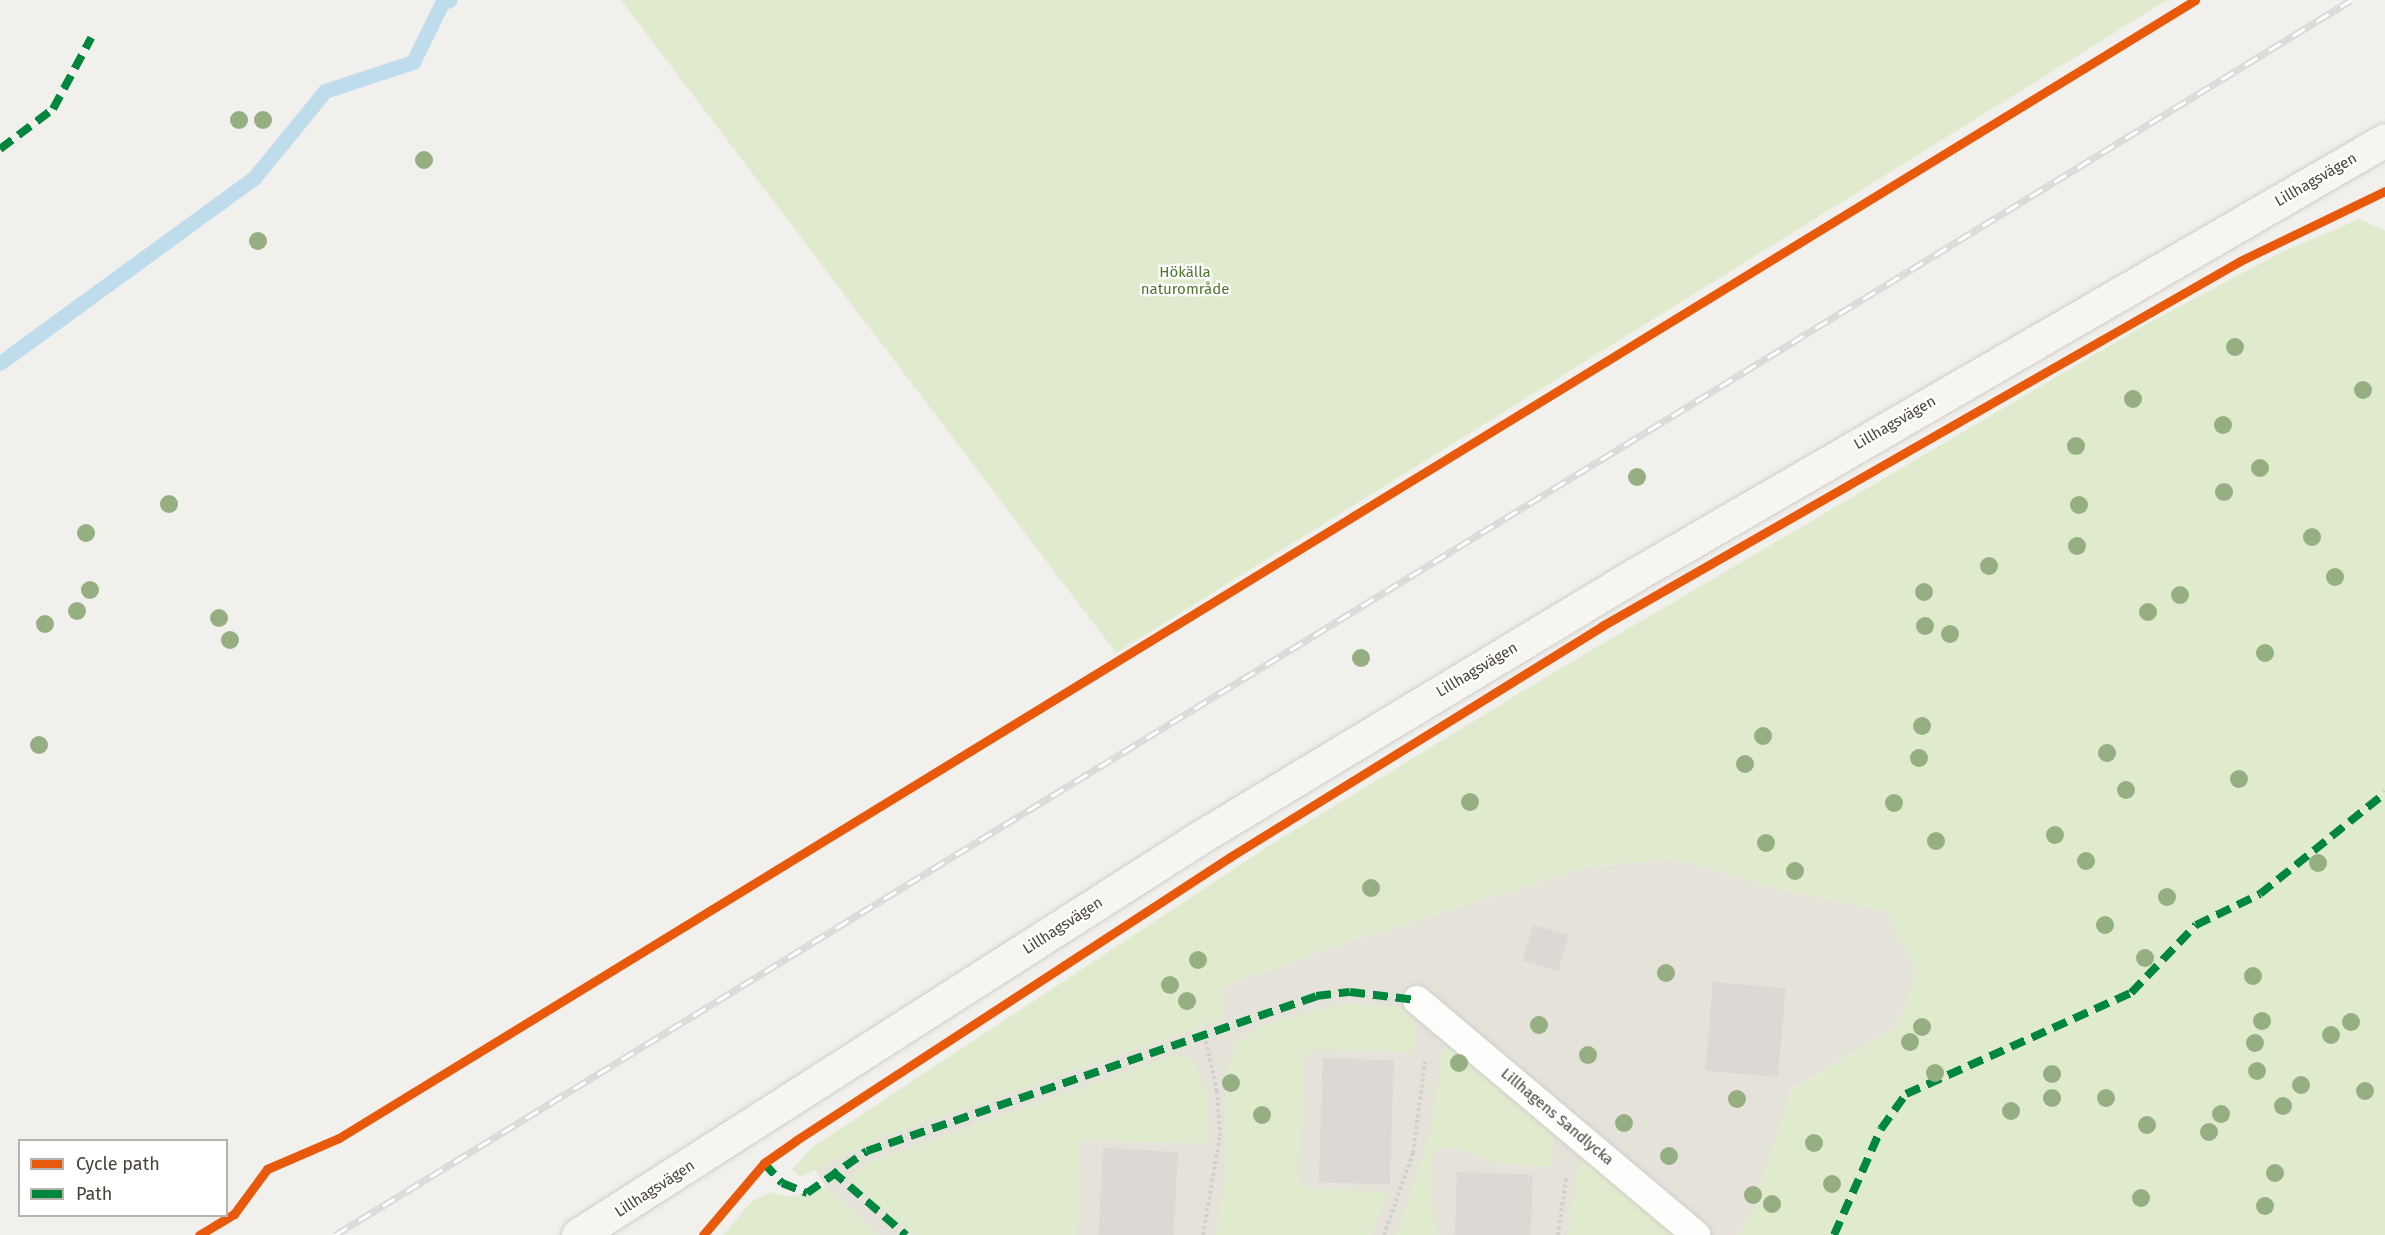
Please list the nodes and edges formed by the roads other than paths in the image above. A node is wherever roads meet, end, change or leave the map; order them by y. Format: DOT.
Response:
graph roads {
  1 [pos="2385,140"];
  2 [pos="1425,1006"];
  3 [pos="584,1234"];
  4 [pos="1696,1235"];
  1 -- 3 [label="street, Lillhagsvägen"];
  2 -- 4 [label="lane, Lillhagens Sandlycka"];
}
